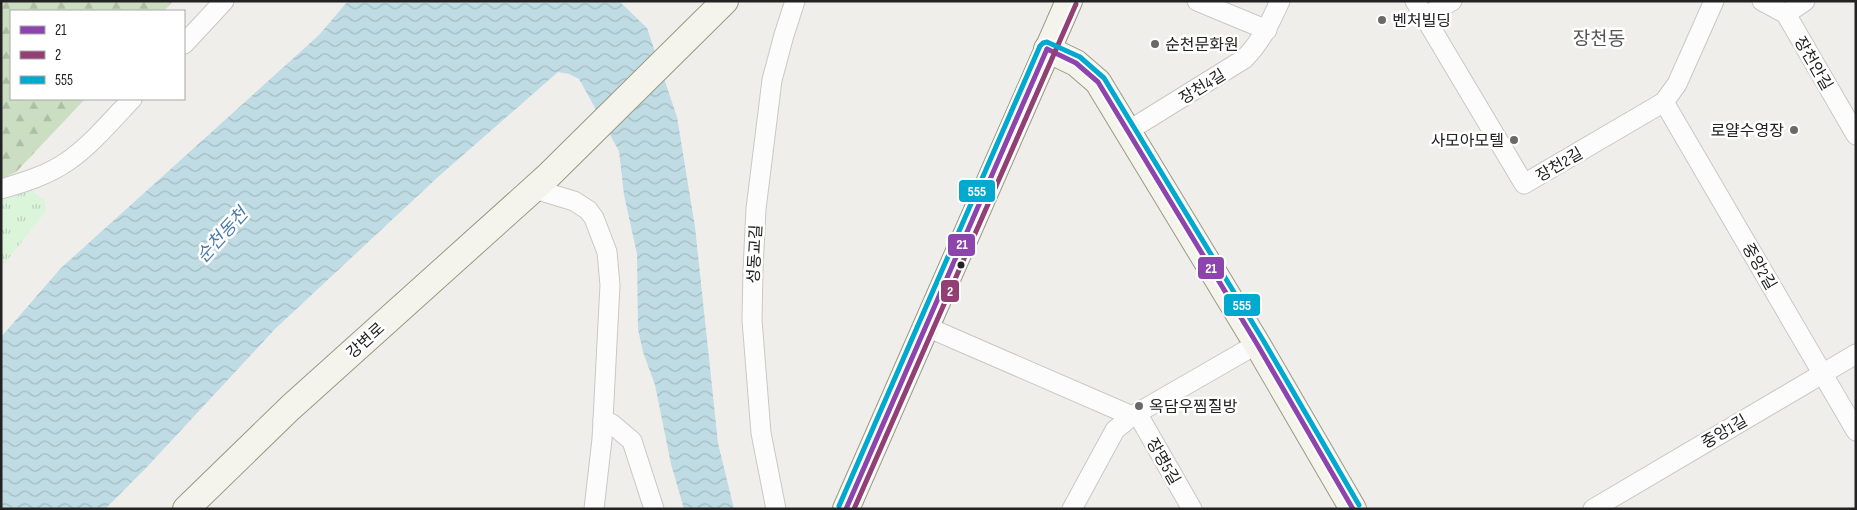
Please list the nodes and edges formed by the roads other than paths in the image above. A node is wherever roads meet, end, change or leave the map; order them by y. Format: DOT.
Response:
graph roads {
  1 [pos="224,1"];
  2 [pos="725,1"];
  3 [pos="795,1"];
  4 [pos="1069,1"];
  5 [pos="1198,1"];
  6 [pos="1280,1"];
  7 [pos="1452,1"];
  8 [pos="1714,1"];
  9 [pos="1762,1"];
  10 [pos="1805,1"];
  11 [pos="1419,9"];
  12 [pos="1786,14"];
  13 [pos="1267,30"];
  14 [pos="185,43"];
  15 [pos="1048,49"];
  16 [pos="131,100"];
  17 [pos="1664,102"];
  18 [pos="1128,131"];
  19 [pos="1856,135"];
  20 [pos="541,183"];
  21 [pos="1,189"];
  22 [pos="927,327"];
  23 [pos="1257,344"];
  24 [pos="1856,354"];
  25 [pos="1823,374"];
  26 [pos="1134,415"];
  27 [pos="603,420"];
  28 [pos="1856,431"];
  29 [pos="186,509"];
  30 [pos="594,509"];
  31 [pos="654,509"];
  32 [pos="776,509"];
  33 [pos="846,509"];
  34 [pos="1072,509"];
  35 [pos="1192,509"];
  36 [pos="1353,509"];
  37 [pos="1593,509"];
  1 -- 14 [label="street"];
  2 -- 20 [label="main road, 강변로"];
  3 -- 32 [label="street, 성동교길"];
  4 -- 15 [label="main road"];
  5 -- 13 [label="street"];
  6 -- 13 [label="street, 장천4길"];
  7 -- 11 [label="street, 장천2길"];
  8 -- 17 [label="street, 장천2길"];
  9 -- 12 [label="street"];
  10 -- 12 [label="street"];
  11 -- 17 [label="street, 장천2길"];
  12 -- 19 [label="street, 장천안길"];
  13 -- 18 [label="street, 장천4길"];
  15 -- 18 [label="main road"];
  15 -- 22 [label="main road"];
  16 -- 21 [label="street"];
  17 -- 25 [label="street, 중앙2길"];
  18 -- 23 [label="main road"];
  20 -- 27 [label="street"];
  20 -- 29 [label="main road, 강변로"];
  22 -- 26 [label="street"];
  22 -- 33 [label="main road"];
  23 -- 26 [label="street"];
  23 -- 36 [label="main road"];
  24 -- 25 [label="street, 중앙1길"];
  25 -- 28 [label="street, 중앙2길"];
  25 -- 37 [label="street, 중앙1길"];
  26 -- 34 [label="street"];
  26 -- 35 [label="street, 장명5길"];
  27 -- 30 [label="street"];
  27 -- 31 [label="street"];
}
